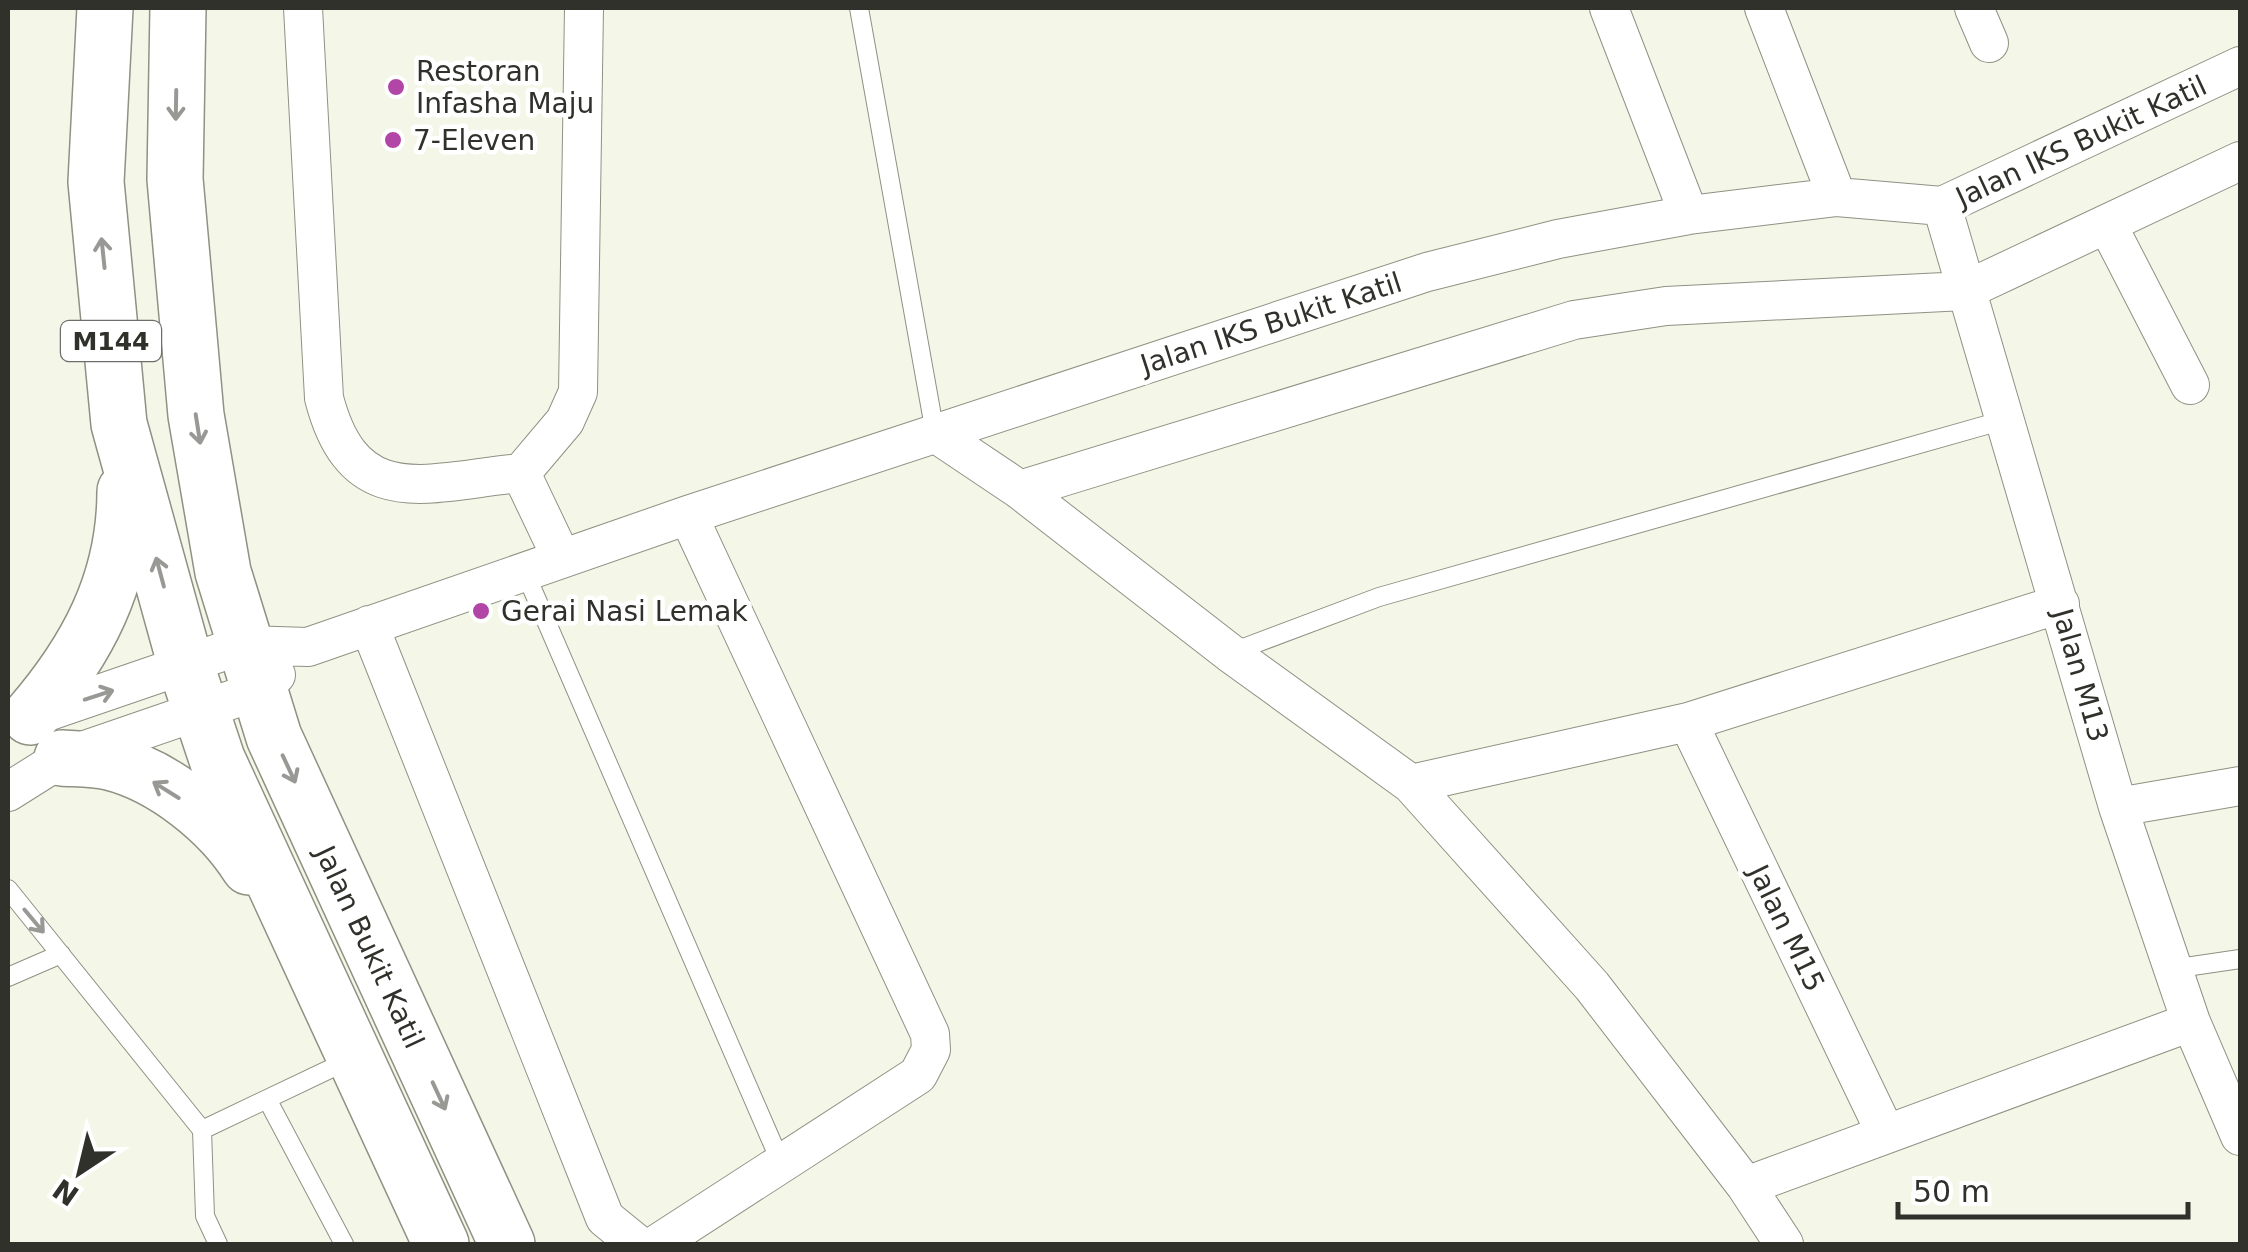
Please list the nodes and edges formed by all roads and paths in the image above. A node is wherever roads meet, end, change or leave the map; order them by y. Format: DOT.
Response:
graph roads {
  1 [pos="105,8"];
  2 [pos="178,8"];
  3 [pos="304,8"];
  4 [pos="584,8"];
  5 [pos="859,8"];
  6 [pos="1609,8"];
  7 [pos="1764,8"];
  8 [pos="1974,8"];
  9 [pos="1989,43"];
  10 [pos="2240,66"];
  11 [pos="2240,161"];
  12 [pos="1837,196"];
  13 [pos="1942,206"];
  14 [pos="1688,215"];
  15 [pos="2108,226"];
  16 [pos="1964,291"];
  17 [pos="2190,385"];
  18 [pos="2004,420"];
  19 [pos="119,424"];
  20 [pos="936,432"];
  21 [pos="520,473"];
  22 [pos="1020,490"];
  23 [pos="688,514"];
  24 [pos="561,558"];
  25 [pos="524,570"];
  26 [pos="2060,604"];
  27 [pos="370,625"];
  28 [pos="1230,653"];
  29 [pos="250,668"];
  30 [pos="194,689"];
  31 [pos="1688,722"];
  32 [pos="33,735"];
  33 [pos="1411,784"];
  34 [pos="2240,786"];
  35 [pos="8,792"];
  36 [pos="2118,807"];
  37 [pos="8,889"];
  38 [pos="61,954"];
  39 [pos="2240,959"];
  40 [pos="2172,969"];
  41 [pos="315,970"];
  42 [pos="8,977"];
  43 [pos="2191,1022"];
  44 [pos="354,1057"];
  45 [pos="267,1099"];
  46 [pos="202,1130"];
  47 [pos="1886,1134"];
  48 [pos="2240,1136"];
  49 [pos="781,1164"];
  50 [pos="1746,1186"];
  51 [pos="218,1244"];
  52 [pos="344,1244"];
  53 [pos="440,1244"];
  54 [pos="508,1244"];
  55 [pos="637,1244"];
  56 [pos="657,1244"];
  57 [pos="1784,1244"];
  19 -- 1 [label="main road, M144, one-way"];
  2 -- 29 [label="main road, M144, one-way"];
  3 -- 21 [label="street"];
  4 -- 21 [label="street"];
  5 -- 20 [label="lane"];
  6 -- 14 [label="street"];
  7 -- 12 [label="street"];
  8 -- 9 [label="street"];
  10 -- 13 [label="street, Jalan IKS Bukit Katil"];
  11 -- 15 [label="street"];
  12 -- 13 [label="street, Jalan IKS Bukit Katil"];
  12 -- 14 [label="street, Jalan IKS Bukit Katil"];
  13 -- 16 [label="street, Jalan M13"];
  14 -- 20 [label="street, Jalan IKS Bukit Katil"];
  15 -- 16 [label="street"];
  15 -- 17 [label="street"];
  16 -- 18 [label="street, Jalan M13"];
  16 -- 22 [label="street"];
  18 -- 26 [label="street, Jalan M13"];
  18 -- 28 [label="lane"];
  30 -- 19 [label="main road, M144, one-way"];
  19 -- 32 [label="main road"];
  20 -- 22 [label="street"];
  20 -- 23 [label="street, Jalan IKS Bukit Katil"];
  21 -- 24 [label="street"];
  22 -- 28 [label="street"];
  23 -- 24 [label="street, Jalan IKS Bukit Katil"];
  23 -- 49 [label="street"];
  24 -- 25 [label="street, Jalan IKS Bukit Katil"];
  25 -- 27 [label="street, Jalan IKS Bukit Katil"];
  25 -- 49 [label="lane"];
  26 -- 31 [label="street"];
  26 -- 36 [label="street, Jalan M13"];
  27 -- 29 [label="street, Jalan IKS Bukit Katil"];
  27 -- 55 [label="street"];
  28 -- 33 [label="street"];
  29 -- 30 [label="street, Jalan IKS Bukit Katil"];
  29 -- 54 [label="main road, Jalan Bukit Katil / M144, one-way"];
  30 -- 32 [label="street"];
  32 -- 30 [label="street, one-way"];
  30 -- 41 [label="main road, M144"];
  31 -- 33 [label="street"];
  31 -- 47 [label="street, Jalan M15"];
  32 -- 35 [label="street"];
  41 -- 32 [label="main road, one-way"];
  33 -- 50 [label="street"];
  34 -- 36 [label="street"];
  36 -- 40 [label="street, Jalan M13"];
  37 -- 38 [label="lane, one-way"];
  38 -- 42 [label="lane"];
  38 -- 46 [label="lane"];
  39 -- 40 [label="lane"];
  40 -- 43 [label="street, Jalan M13"];
  41 -- 44 [label="main road, M144"];
  43 -- 47 [label="street"];
  43 -- 48 [label="street, Jalan M13"];
  44 -- 45 [label="lane"];
  44 -- 53 [label="main road, M144"];
  45 -- 46 [label="lane"];
  45 -- 52 [label="lane"];
  46 -- 51 [label="lane"];
  47 -- 50 [label="street"];
  49 -- 56 [label="street"];
  50 -- 57 [label="street"];
}
